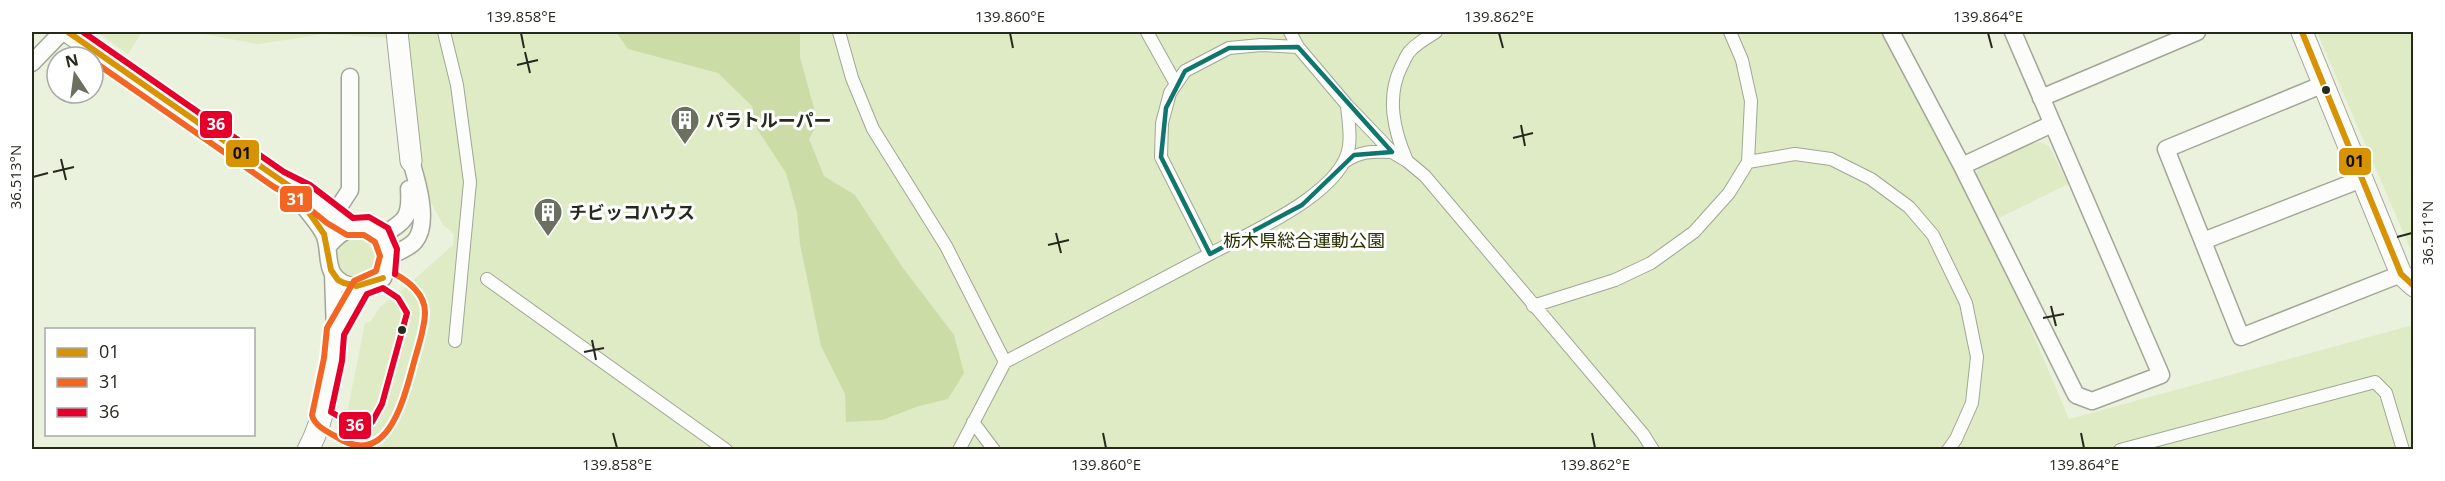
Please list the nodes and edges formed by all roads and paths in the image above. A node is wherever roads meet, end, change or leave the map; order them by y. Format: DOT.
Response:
graph roads {
  1 [pos="62,32"];
  2 [pos="68,32"];
  3 [pos="397,32"];
  4 [pos="444,32"];
  5 [pos="839,32"];
  6 [pos="1147,32"];
  7 [pos="1290,32"];
  8 [pos="1436,32"];
  9 [pos="1730,32"];
  10 [pos="1891,32"];
  11 [pos="2013,32"];
  12 [pos="2198,32"];
  13 [pos="2302,32"];
  14 [pos="1298,47"];
  15 [pos="32,63"];
  16 [pos="350,77"];
  17 [pos="1176,84"];
  18 [pos="2324,84"];
  19 [pos="2041,98"];
  20 [pos="1347,105"];
  21 [pos="2052,124"];
  22 [pos="1392,152"];
  23 [pos="411,161"];
  24 [pos="1407,161"];
  25 [pos="1748,162"];
  26 [pos="1343,163"];
  27 [pos="1962,166"];
  28 [pos="2362,179"];
  29 [pos="292,188"];
  30 [pos="333,216"];
  31 [pos="351,227"];
  32 [pos="382,235"];
  33 [pos="2203,241"];
  34 [pos="329,245"];
  35 [pos="1210,254"];
  36 [pos="390,256"];
  37 [pos="333,274"];
  38 [pos="487,279"];
  39 [pos="2407,280"];
  40 [pos="361,287"];
  41 [pos="1533,306"];
  42 [pos="335,332"];
  43 [pos="454,341"];
  44 [pos="1005,362"];
  45 [pos="973,422"];
  46 [pos="308,450"];
  47 [pos="726,450"];
  48 [pos="959,450"];
  49 [pos="994,450"];
  50 [pos="1653,450"];
  51 [pos="1948,450"];
  52 [pos="2120,450"];
  53 [pos="2403,450"];
  1 -- 15 [label="street"];
  2 -- 29 [label="street"];
  3 -- 23 [label="street"];
  4 -- 43 [label="street"];
  5 -- 44 [label="street"];
  6 -- 17 [label="street"];
  7 -- 14 [label="street"];
  8 -- 24 [label="street"];
  9 -- 25 [label="street"];
  10 -- 27 [label="street"];
  11 -- 19 [label="street"];
  12 -- 19 [label="street"];
  13 -- 18 [label="street"];
  14 -- 17 [label="street"];
  14 -- 20 [label="street"];
  16 -- 30 [label="street"];
  17 -- 35 [label="street"];
  18 -- 28 [label="street"];
  18 -- 33 [label="street"];
  19 -- 21 [label="street"];
  20 -- 22 [label="street"];
  20 -- 26 [label="street"];
  21 -- 27 [label="street"];
  21 -- 27 [label="street"];
  22 -- 24 [label="street"];
  22 -- 26 [label="street"];
  23 -- 32 [label="street"];
  23 -- 36 [label="street"];
  24 -- 41 [label="street"];
  25 -- 41 [label="street"];
  25 -- 51 [label="street"];
  26 -- 35 [label="street"];
  28 -- 33 [label="street"];
  28 -- 39 [label="street"];
  29 -- 30 [label="street"];
  29 -- 34 [label="street"];
  30 -- 31 [label="street"];
  31 -- 32 [label="street"];
  31 -- 34 [label="street"];
  32 -- 36 [label="street"];
  33 -- 39 [label="street"];
  34 -- 37 [label="street"];
  35 -- 44 [label="street"];
  36 -- 40 [label="street"];
  37 -- 40 [label="street"];
  37 -- 42 [label="street"];
  38 -- 47 [label="street"];
  40 -- 42 [label="street"];
  41 -- 50 [label="street"];
  42 -- 46 [label="street"];
  44 -- 45 [label="street"];
  45 -- 48 [label="street"];
  45 -- 49 [label="street"];
  52 -- 53 [label="street"];
}
